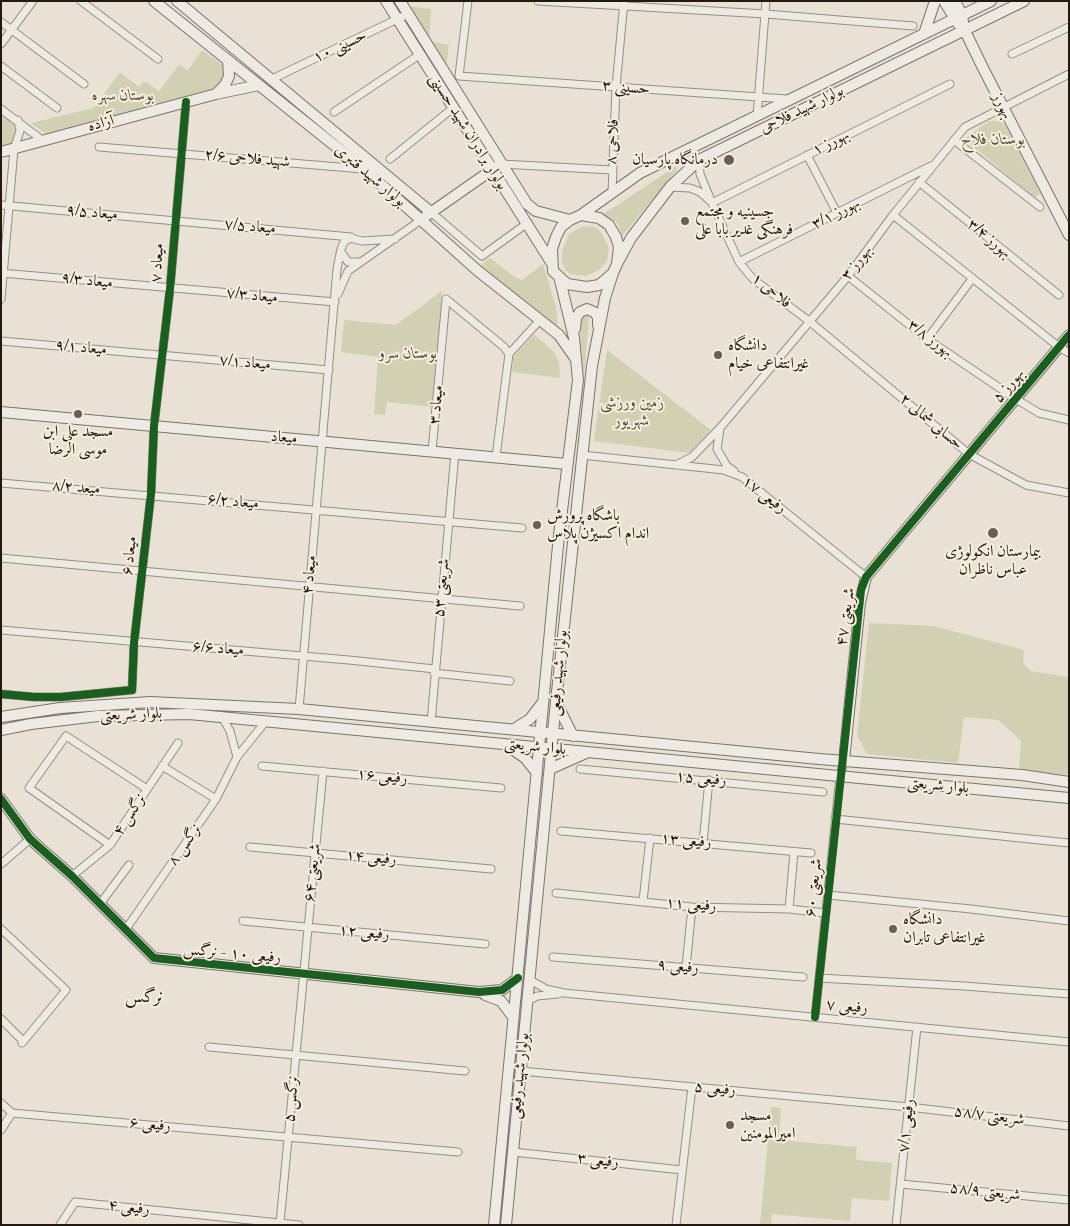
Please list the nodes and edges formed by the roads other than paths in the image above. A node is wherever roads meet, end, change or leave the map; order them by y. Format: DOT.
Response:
graph roads {
  1 [pos="33,1"];
  2 [pos="81,1"];
  3 [pos="154,1"];
  4 [pos="177,1"];
  5 [pos="386,1"];
  6 [pos="400,1"];
  7 [pos="468,1"];
  8 [pos="538,1"];
  9 [pos="766,1"];
  10 [pos="935,1"];
  11 [pos="944,1"];
  12 [pos="955,1"];
  13 [pos="991,1"];
  14 [pos="1024,1"];
  15 [pos="624,4"];
  16 [pos="408,14"];
  17 [pos="766,14"];
  18 [pos="958,17"];
  19 [pos="397,20"];
  20 [pos="1,22"];
  21 [pos="913,26"];
  22 [pos="1069,27"];
  23 [pos="964,29"];
  24 [pos="12,30"];
  25 [pos="924,34"];
  26 [pos="1,44"];
  27 [pos="1012,54"];
  28 [pos="419,55"];
  29 [pos="158,59"];
  30 [pos="228,60"];
  31 [pos="1,66"];
  32 [pos="1069,74"];
  33 [pos="272,79"];
  34 [pos="84,84"];
  35 [pos="950,84"];
  36 [pos="260,85"];
  37 [pos="616,87"];
  38 [pos="216,94"];
  39 [pos="758,98"];
  40 [pos="792,99"];
  41 [pos="186,102"];
  42 [pos="1002,107"];
  43 [pos="57,108"];
  44 [pos="453,108"];
  45 [pos="1,109"];
  46 [pos="334,112"];
  47 [pos="757,116"];
  48 [pos="18,120"];
  49 [pos="42,140"];
  50 [pos="954,140"];
  51 [pos="99,147"];
  52 [pos="14,149"];
  53 [pos="1,152"];
  54 [pos="181,154"];
  55 [pos="807,155"];
  56 [pos="390,159"];
  57 [pos="700,160"];
  58 [pos="501,164"];
  59 [pos="934,165"];
  60 [pos="364,169"];
  61 [pos="492,170"];
  62 [pos="612,170"];
  63 [pos="919,182"];
  64 [pos="670,187"];
  65 [pos="612,193"];
  66 [pos="712,203"];
  67 [pos="1,205"];
  68 [pos="10,206"];
  69 [pos="1040,207"];
  70 [pos="432,213"];
  71 [pos="837,213"];
  72 [pos="581,215"];
  73 [pos="893,215"];
  74 [pos="175,220"];
  75 [pos="421,220"];
  76 [pos="570,220"];
  77 [pos="526,224"];
  78 [pos="325,234"];
  79 [pos="1069,235"];
  80 [pos="354,238"];
  81 [pos="394,239"];
  82 [pos="362,241"];
  83 [pos="341,247"];
  84 [pos="361,261"];
  85 [pos="551,262"];
  86 [pos="739,262"];
  87 [pos="615,269"];
  88 [pos="2,273"];
  89 [pos="848,276"];
  90 [pos="972,279"];
  91 [pos="560,280"];
  92 [pos="170,289"];
  93 [pos="1059,296"];
  94 [pos="1,299"];
  95 [pos="334,302"];
  96 [pos="540,320"];
  97 [pos="809,321"];
  98 [pos="598,328"];
  99 [pos="1069,335"];
  100 [pos="574,338"];
  101 [pos="928,339"];
  102 [pos="1,341"];
  103 [pos="1059,347"];
  104 [pos="1069,353"];
  105 [pos="509,354"];
  106 [pos="161,355"];
  107 [pos="577,361"];
  108 [pos="329,370"];
  109 [pos="1016,399"];
  110 [pos="1,412"];
  111 [pos="1069,420"];
  112 [pos="154,426"];
  113 [pos="720,428"];
  114 [pos="322,441"];
  115 [pos="432,451"];
  116 [pos="454,453"];
  117 [pos="969,454"];
  118 [pos="582,455"];
  119 [pos="496,457"];
  120 [pos="567,464"];
  121 [pos="676,465"];
  122 [pos="742,477"];
  123 [pos="1,483"];
  124 [pos="1069,493"];
  125 [pos="151,494"];
  126 [pos="316,510"];
  127 [pos="448,522"];
  128 [pos="522,528"];
  129 [pos="1,558"];
  130 [pos="142,570"];
  131 [pos="866,577"];
  132 [pos="309,585"];
  133 [pos="441,597"];
  134 [pos="520,606"];
  135 [pos="1,630"];
  136 [pos="134,643"];
  137 [pos="302,655"];
  138 [pos="434,673"];
  139 [pos="510,681"];
  140 [pos="1,694"];
  141 [pos="544,701"];
  142 [pos="556,701"];
  143 [pos="299,709"];
  144 [pos="1,717"];
  145 [pos="222,717"];
  146 [pos="266,721"];
  147 [pos="431,722"];
  148 [pos="514,729"];
  149 [pos="1,730"];
  150 [pos="541,732"];
  151 [pos="554,734"];
  152 [pos="573,736"];
  153 [pos="178,743"];
  154 [pos="505,744"];
  155 [pos="540,747"];
  156 [pos="552,749"];
  157 [pos="587,753"];
  158 [pos="237,757"];
  159 [pos="844,761"];
  160 [pos="162,766"];
  161 [pos="262,766"];
  162 [pos="550,769"];
  163 [pos="580,769"];
  164 [pos="323,771"];
  165 [pos="537,773"];
  166 [pos="840,776"];
  167 [pos="709,780"];
  168 [pos="1069,782"];
  169 [pos="501,788"];
  170 [pos="147,789"];
  171 [pos="823,792"];
  172 [pos="1069,798"];
  173 [pos="1,799"];
  174 [pos="216,799"];
  175 [pos="835,819"];
  176 [pos="561,830"];
  177 [pos="650,838"];
  178 [pos="30,839"];
  179 [pos="703,842"];
  180 [pos="1069,843"];
  181 [pos="110,845"];
  182 [pos="250,847"];
  183 [pos="794,852"];
  184 [pos="315,853"];
  185 [pos="811,854"];
  186 [pos="1,864"];
  187 [pos="129,865"];
  188 [pos="491,869"];
  189 [pos="72,876"];
  190 [pos="556,893"];
  191 [pos="828,895"];
  192 [pos="643,901"];
  193 [pos="100,904"];
  194 [pos="692,907"];
  195 [pos="789,909"];
  196 [pos="826,913"];
  197 [pos="243,922"];
  198 [pos="1069,922"];
  199 [pos="1,928"];
  200 [pos="307,928"];
  201 [pos="126,930"];
  202 [pos="485,944"];
  203 [pos="554,957"];
  204 [pos="686,967"];
  205 [pos="303,974"];
  206 [pos="803,977"];
  207 [pos="518,978"];
  208 [pos="819,978"];
  209 [pos="530,980"];
  210 [pos="479,992"];
  211 [pos="564,993"];
  212 [pos="1069,994"];
  213 [pos="528,1001"];
  214 [pos="513,1017"];
  215 [pos="815,1017"];
  216 [pos="1,1019"];
  217 [pos="917,1027"];
  218 [pos="1069,1042"];
  219 [pos="209,1047"];
  220 [pos="296,1056"];
  221 [pos="465,1071"];
  222 [pos="521,1071"];
  223 [pos="692,1087"];
  224 [pos="1,1103"];
  225 [pos="909,1107"];
  226 [pos="12,1113"];
  227 [pos="1069,1126"];
  228 [pos="1,1130"];
  229 [pos="288,1138"];
  230 [pos="458,1152"];
  231 [pos="513,1152"];
  232 [pos="682,1170"];
  233 [pos="901,1184"];
  234 [pos="1069,1200"];
  235 [pos="280,1223"];
  236 [pos="60,1225"];
  237 [pos="299,1225"];
  238 [pos="494,1225"];
  239 [pos="506,1225"];
  240 [pos="676,1225"];
  241 [pos="896,1225"];
  1 -- 24 [label="street"];
  2 -- 29 [label="street"];
  3 -- 30 [label="main road, بولوار شهید قنبری"];
  4 -- 33 [label="main road, بولوار شهید قنبری"];
  5 -- 19 [label="main road, بولوار برادران شهید حسینی"];
  6 -- 16 [label="main road, بولوار برادران شهید حسینی"];
  7 -- 37 [label="street, حسینی ۳"];
  8 -- 15 [label="street"];
  9 -- 17 [label="street"];
  10 -- 25 [label="main road"];
  11 -- 18 [label="main road"];
  12 -- 18 [label="main road"];
  13 -- 18 [label="main road, بولوار شهید فلاحی"];
  14 -- 23 [label="main road, بولوار شهید فلاحی"];
  15 -- 17 [label="street"];
  15 -- 37 [label="street, فلاحی ۸"];
  16 -- 19 [label="street, حسینی ۱۰"];
  16 -- 58 [label="main road, بولوار برادران شهید حسینی"];
  17 -- 21 [label="street"];
  17 -- 39 [label="street"];
  18 -- 23 [label="main road, بهورز"];
  18 -- 25 [label="main road, بولوار شهید فلاحی"];
  19 -- 28 [label="main road, بولوار برادران شهید حسینی"];
  19 -- 33 [label="street, حسینی ۱۰"];
  20 -- 24 [label="street"];
  22 -- 27 [label="street"];
  23 -- 42 [label="main road, بهورز"];
  23 -- 57 [label="main road, بولوار شهید فلاحی"];
  24 -- 26 [label="street"];
  24 -- 34 [label="street"];
  25 -- 40 [label="main road, بولوار شهید فلاحی"];
  28 -- 44 [label="main road, بولوار برادران شهید حسینی"];
  28 -- 46 [label="street"];
  30 -- 36 [label="main road, بولوار شهید قنبری"];
  30 -- 38 [label="main road"];
  31 -- 43 [label="street"];
  32 -- 42 [label="street, بهورز ۳"];
  33 -- 70 [label="main road, بولوار شهید قنبری"];
  35 -- 55 [label="street, بهورز ۱"];
  36 -- 38 [label="main road, آزاده"];
  36 -- 60 [label="main road, بولوار شهید قنبری"];
  37 -- 39 [label="street, حسینی ۳"];
  37 -- 62 [label="street, فلاحی ۸"];
  38 -- 41 [label="main road, آزاده"];
  39 -- 40 [label="street, حسینی ۳"];
  39 -- 47 [label="street"];
  40 -- 47 [label="main road, بولوار شهید فلاحی"];
  41 -- 49 [label="main road, آزاده"];
  41 -- 54 [label="street, میعاد ۷"];
  42 -- 50 [label="street, بهورز ۳"];
  42 -- 79 [label="main road, بهورز"];
  44 -- 56 [label="street"];
  44 -- 61 [label="main road, بولوار برادران شهید حسینی"];
  45 -- 48 [label="street"];
  47 -- 65 [label="main road, بولوار شهید فلاحی"];
  48 -- 49 [label="street"];
  48 -- 52 [label="street"];
  49 -- 52 [label="main road, آزاده"];
  50 -- 59 [label="street, بهورز ۳"];
  50 -- 69 [label="street"];
  51 -- 54 [label="street, شهید فلاحی ۲/۶"];
  52 -- 53 [label="main road, آزاده"];
  52 -- 68 [label="street"];
  54 -- 60 [label="street, شهید فلاحی ۲/۶"];
  54 -- 74 [label="street, میعاد ۷"];
  55 -- 66 [label="street, بهورز ۱"];
  55 -- 71 [label="street"];
  57 -- 64 [label="main road, بولوار شهید فلاحی"];
  57 -- 66 [label="street, فلاحی ۱"];
  58 -- 61 [label="main road"];
  58 -- 62 [label="street"];
  58 -- 76 [label="main road, بولوار برادران شهید حسینی"];
  59 -- 63 [label="street, بهورز ۳"];
  59 -- 71 [label="street, بهورز ۳/۱"];
  60 -- 75 [label="main road, بولوار شهید قنبری"];
  61 -- 70 [label="main road"];
  61 -- 77 [label="main road, بولوار برادران شهید حسینی"];
  62 -- 65 [label="street, فلاحی ۸"];
  63 -- 73 [label="street, بهورز ۳"];
  63 -- 93 [label="street, بهورز ۳/۴"];
  64 -- 66 [label="street"];
  64 -- 87 [label="main road, بولوار شهید فلاحی"];
  65 -- 72 [label="main road, بولوار شهید فلاحی"];
  66 -- 86 [label="street, فلاحی ۱"];
  67 -- 68 [label="street, میعاد ۹/۵"];
  68 -- 74 [label="street, میعاد ۹/۵"];
  68 -- 88 [label="street"];
  70 -- 75 [label="main road"];
  70 -- 77 [label="street, بولوار شهید قنبری"];
  71 -- 86 [label="street, بهورز ۳/۱"];
  72 -- 76 [label="main road"];
  72 -- 87 [label="main road"];
  73 -- 89 [label="street, بهورز ۳"];
  73 -- 90 [label="street"];
  74 -- 78 [label="street, میعاد ۷/۵"];
  74 -- 92 [label="street, میعاد ۷"];
  75 -- 81 [label="street"];
  75 -- 96 [label="main road, بولوار شهید قنبری"];
  76 -- 85 [label="main road"];
  77 -- 85 [label="main road, بولوار برادران شهید حسینی"];
  78 -- 80 [label="street, میعاد ۷/۵"];
  78 -- 83 [label="street, میعاد ۷/۵"];
  80 -- 82 [label="street"];
  80 -- 83 [label="street"];
  81 -- 82 [label="street"];
  81 -- 84 [label="street"];
  82 -- 84 [label="street"];
  83 -- 84 [label="street"];
  83 -- 95 [label="street"];
  84 -- 95 [label="street"];
  85 -- 91 [label="main road"];
  86 -- 97 [label="street, فلاحی ۱"];
  87 -- 91 [label="main road"];
  87 -- 98 [label="main road, بولوار شهید رفیعی"];
  88 -- 92 [label="street, میعاد ۹/۳"];
  88 -- 94 [label="street"];
  89 -- 97 [label="street, بهورز ۳"];
  89 -- 101 [label="street, بهورز ۳/۸"];
  90 -- 101 [label="street"];
  90 -- 103 [label="street"];
  91 -- 100 [label="main road, بولوار شهید رفیعی"];
  92 -- 95 [label="street, میعاد ۷/۳"];
  92 -- 106 [label="street, میعاد ۷"];
  95 -- 108 [label="street, میعاد ۴"];
  96 -- 105 [label="street"];
  96 -- 107 [label="main road, بولوار شهید قنبری"];
  97 -- 113 [label="street, بهورز ۳"];
  97 -- 117 [label="street, حسابی شمالی ۲"];
  98 -- 100 [label="main road"];
  98 -- 118 [label="main road, بولوار شهید رفیعی"];
  99 -- 103 [label="main road, بهورز ۵"];
  100 -- 107 [label="main road, بولوار شهید رفیعی"];
  101 -- 109 [label="street, بهورز ۳/۸"];
  102 -- 106 [label="street, میعاد ۹/۱"];
  103 -- 104 [label="street"];
  103 -- 109 [label="main road, بهورز ۵"];
  105 -- 115 [label="street, میعاد ۳"];
  105 -- 119 [label="street"];
  106 -- 108 [label="street, میعاد ۷/۱"];
  106 -- 112 [label="street, میعاد ۷"];
  107 -- 120 [label="main road, بولوار شهید رفیعی"];
  108 -- 114 [label="street, میعاد ۴"];
  109 -- 111 [label="street, بهورز ۳/۸"];
  109 -- 117 [label="main road, بهورز ۵"];
  110 -- 112 [label="main road, میعاد"];
  112 -- 114 [label="main road, میعاد"];
  112 -- 125 [label="street, میعاد ۶"];
  113 -- 121 [label="street, بهورز ۳"];
  113 -- 122 [label="street"];
  114 -- 115 [label="main road, میعاد"];
  114 -- 126 [label="street, میعاد ۴"];
  115 -- 116 [label="main road, میعاد"];
  116 -- 119 [label="main road, میعاد"];
  116 -- 127 [label="street, شریعتی ۵۳"];
  117 -- 124 [label="street, حسابی شمالی ۲"];
  117 -- 131 [label="main road, شریعتی ۴۷"];
  118 -- 121 [label="street, رفیعی ۱۷"];
  118 -- 142 [label="main road, بولوار شهید رفیعی"];
  119 -- 120 [label="main road, میعاد"];
  120 -- 141 [label="main road, بولوار شهید رفیعی"];
  121 -- 122 [label="street, رفیعی ۱۷"];
  122 -- 131 [label="street, رفیعی ۱۷"];
  123 -- 125 [label="street, میعد ۸/۲"];
  125 -- 126 [label="street, میعاد ۶/۲"];
  125 -- 130 [label="street, میعاد ۶"];
  126 -- 127 [label="street, میعاد ۶/۲"];
  126 -- 132 [label="street, میعاد ۴"];
  127 -- 128 [label="street, میعاد ۶/۲"];
  127 -- 133 [label="street, شریعتی ۵۳"];
  129 -- 130 [label="street"];
  130 -- 132 [label="street"];
  130 -- 136 [label="street, میعاد ۶"];
  131 -- 159 [label="main road, شریعتی ۴۷"];
  132 -- 133 [label="street"];
  132 -- 137 [label="street, میعاد ۴"];
  133 -- 134 [label="street"];
  133 -- 138 [label="street, شریعتی ۵۳"];
  135 -- 136 [label="street, میعاد ۶/۶"];
  136 -- 137 [label="street, میعاد ۶/۶"];
  136 -- 140 [label="street, میعاد ۶"];
  137 -- 138 [label="street, میعاد ۶/۶"];
  137 -- 143 [label="street, میعاد ۴"];
  138 -- 139 [label="street"];
  138 -- 147 [label="street, شریعتی ۵۳"];
  141 -- 148 [label="main road"];
  141 -- 150 [label="main road, بولوار شهید رفیعی"];
  142 -- 151 [label="main road, بولوار شهید رفیعی"];
  142 -- 152 [label="main road"];
  143 -- 144 [label="main road, بلوار شریعتی"];
  143 -- 147 [label="main road, بلوار شریعتی"];
  145 -- 146 [label="main road, بلوار شریعتی"];
  145 -- 149 [label="main road, بلوار شریعتی"];
  145 -- 158 [label="street"];
  146 -- 154 [label="main road, بلوار شریعتی"];
  146 -- 158 [label="street, نرگس ۸"];
  147 -- 148 [label="main road, بلوار شریعتی"];
  148 -- 150 [label="main road, بلوار شریعتی"];
  150 -- 151 [label="main road, بلوار شریعتی"];
  150 -- 155 [label="main road, بولوار شهید رفیعی"];
  151 -- 152 [label="main road, بلوار شریعتی"];
  151 -- 156 [label="main road, بولوار شهید رفیعی"];
  152 -- 159 [label="main road, بلوار شریعتی"];
  153 -- 160 [label="street, نرگس ۴"];
  154 -- 155 [label="main road, بلوار شریعتی"];
  154 -- 165 [label="main road"];
  155 -- 156 [label="main road, بلوار شریعتی"];
  155 -- 165 [label="main road, بولوار شهید رفیعی"];
  156 -- 157 [label="main road, بلوار شریعتی"];
  156 -- 162 [label="main road, بولوار شهید رفیعی"];
  157 -- 162 [label="main road"];
  157 -- 166 [label="main road, بلوار شریعتی"];
  158 -- 174 [label="street, نرگس ۸"];
  159 -- 166 [label="street, شریعتی ۶۰"];
  159 -- 168 [label="main road, بلوار شریعتی"];
  160 -- 170 [label="street, نرگس ۴"];
  160 -- 174 [label="street"];
  161 -- 164 [label="street, رفیعی ۱۶"];
  162 -- 209 [label="main road, بولوار شهید رفیعی"];
  163 -- 167 [label="street, رفیعی ۱۵"];
  164 -- 169 [label="street, رفیعی ۱۶"];
  164 -- 184 [label="street, شریعتی ۶۴"];
  165 -- 207 [label="main road, بولوار شهید رفیعی"];
  166 -- 172 [label="main road, بلوار شریعتی"];
  166 -- 175 [label="street, شریعتی ۶۰"];
  167 -- 171 [label="street, رفیعی ۱۵"];
  167 -- 179 [label="street"];
  170 -- 181 [label="street, نرگس ۴"];
  170 -- 181 [label="street"];
  173 -- 178 [label="main road, رفیعی ۱۰ - نرگس"];
  174 -- 201 [label="street, نرگس ۸"];
  175 -- 180 [label="street"];
  175 -- 191 [label="street, شریعتی ۶۰"];
  176 -- 177 [label="street, رفیعی ۱۳"];
  177 -- 179 [label="street, رفیعی ۱۳"];
  177 -- 192 [label="street"];
  178 -- 186 [label="street"];
  178 -- 189 [label="main road, رفیعی ۱۰ - نرگس"];
  179 -- 183 [label="street, رفیعی ۱۳"];
  181 -- 189 [label="street, نرگس ۴"];
  182 -- 184 [label="street, رفیعی ۱۴"];
  183 -- 185 [label="street, رفیعی ۱۳"];
  183 -- 195 [label="street"];
  184 -- 188 [label="street, رفیعی ۱۴"];
  184 -- 200 [label="street, شریعتی ۶۴"];
  187 -- 193 [label="street"];
  189 -- 193 [label="main road, رفیعی ۱۰ - نرگس"];
  190 -- 192 [label="street, رفیعی ۱۱"];
  191 -- 196 [label="street, شریعتی ۶۰"];
  191 -- 198 [label="street"];
  192 -- 194 [label="street, رفیعی ۱۱"];
  193 -- 201 [label="main road, رفیعی ۱۰ - نرگس"];
  194 -- 195 [label="street, رفیعی ۱۱"];
  194 -- 204 [label="street"];
  195 -- 196 [label="street, رفیعی ۱۱"];
  196 -- 208 [label="street, شریعتی ۶۰"];
  197 -- 200 [label="street, رفیعی ۱۲"];
  199 -- 216 [label="street"];
  200 -- 202 [label="street, رفیعی ۱۲"];
  200 -- 205 [label="street, شریعتی ۶۴"];
  201 -- 205 [label="main road, رفیعی ۱۰ - نرگس"];
  203 -- 204 [label="street, رفیعی ۹"];
  204 -- 206 [label="street, رفیعی ۹"];
  205 -- 210 [label="main road, رفیعی ۱۰ - نرگس"];
  205 -- 220 [label="street, نرگس ۵"];
  207 -- 210 [label="main road"];
  207 -- 214 [label="main road, بولوار شهید رفیعی"];
  208 -- 212 [label="street"];
  208 -- 215 [label="street, شریعتی ۶۰"];
  209 -- 211 [label="street"];
  209 -- 213 [label="main road, بولوار شهید رفیعی"];
  210 -- 214 [label="main road"];
  211 -- 213 [label="street"];
  211 -- 215 [label="street, رفیعی ۷"];
  213 -- 222 [label="main road, بولوار شهید رفیعی"];
  214 -- 238 [label="main road, بولوار شهید رفیعی"];
  215 -- 217 [label="street, رفیعی ۷"];
  217 -- 218 [label="street, رفیعی ۷"];
  217 -- 225 [label="street, رفیعی ۷/۱"];
  219 -- 220 [label="street"];
  220 -- 221 [label="street"];
  220 -- 229 [label="street, نرگس ۵"];
  222 -- 223 [label="street, رفیعی ۵"];
  222 -- 231 [label="main road, بولوار شهید رفیعی"];
  223 -- 225 [label="street, رفیعی ۵"];
  223 -- 232 [label="street"];
  224 -- 226 [label="street"];
  225 -- 227 [label="street, شریعتی ۵۸/۷"];
  225 -- 233 [label="street, رفیعی ۷/۱"];
  226 -- 228 [label="street"];
  226 -- 229 [label="street, رفیعی ۶"];
  229 -- 230 [label="street, رفیعی ۶"];
  229 -- 235 [label="street, نرگس ۵"];
  231 -- 232 [label="street, رفیعی ۳"];
  231 -- 239 [label="main road, بولوار شهید رفیعی"];
  232 -- 240 [label="street"];
  233 -- 234 [label="street, شریعتی ۵۸/۹"];
  233 -- 241 [label="street, رفیعی ۷/۱"];
  235 -- 236 [label="street, رفیعی ۴"];
  235 -- 237 [label="street, رفیعی ۴"];
}
